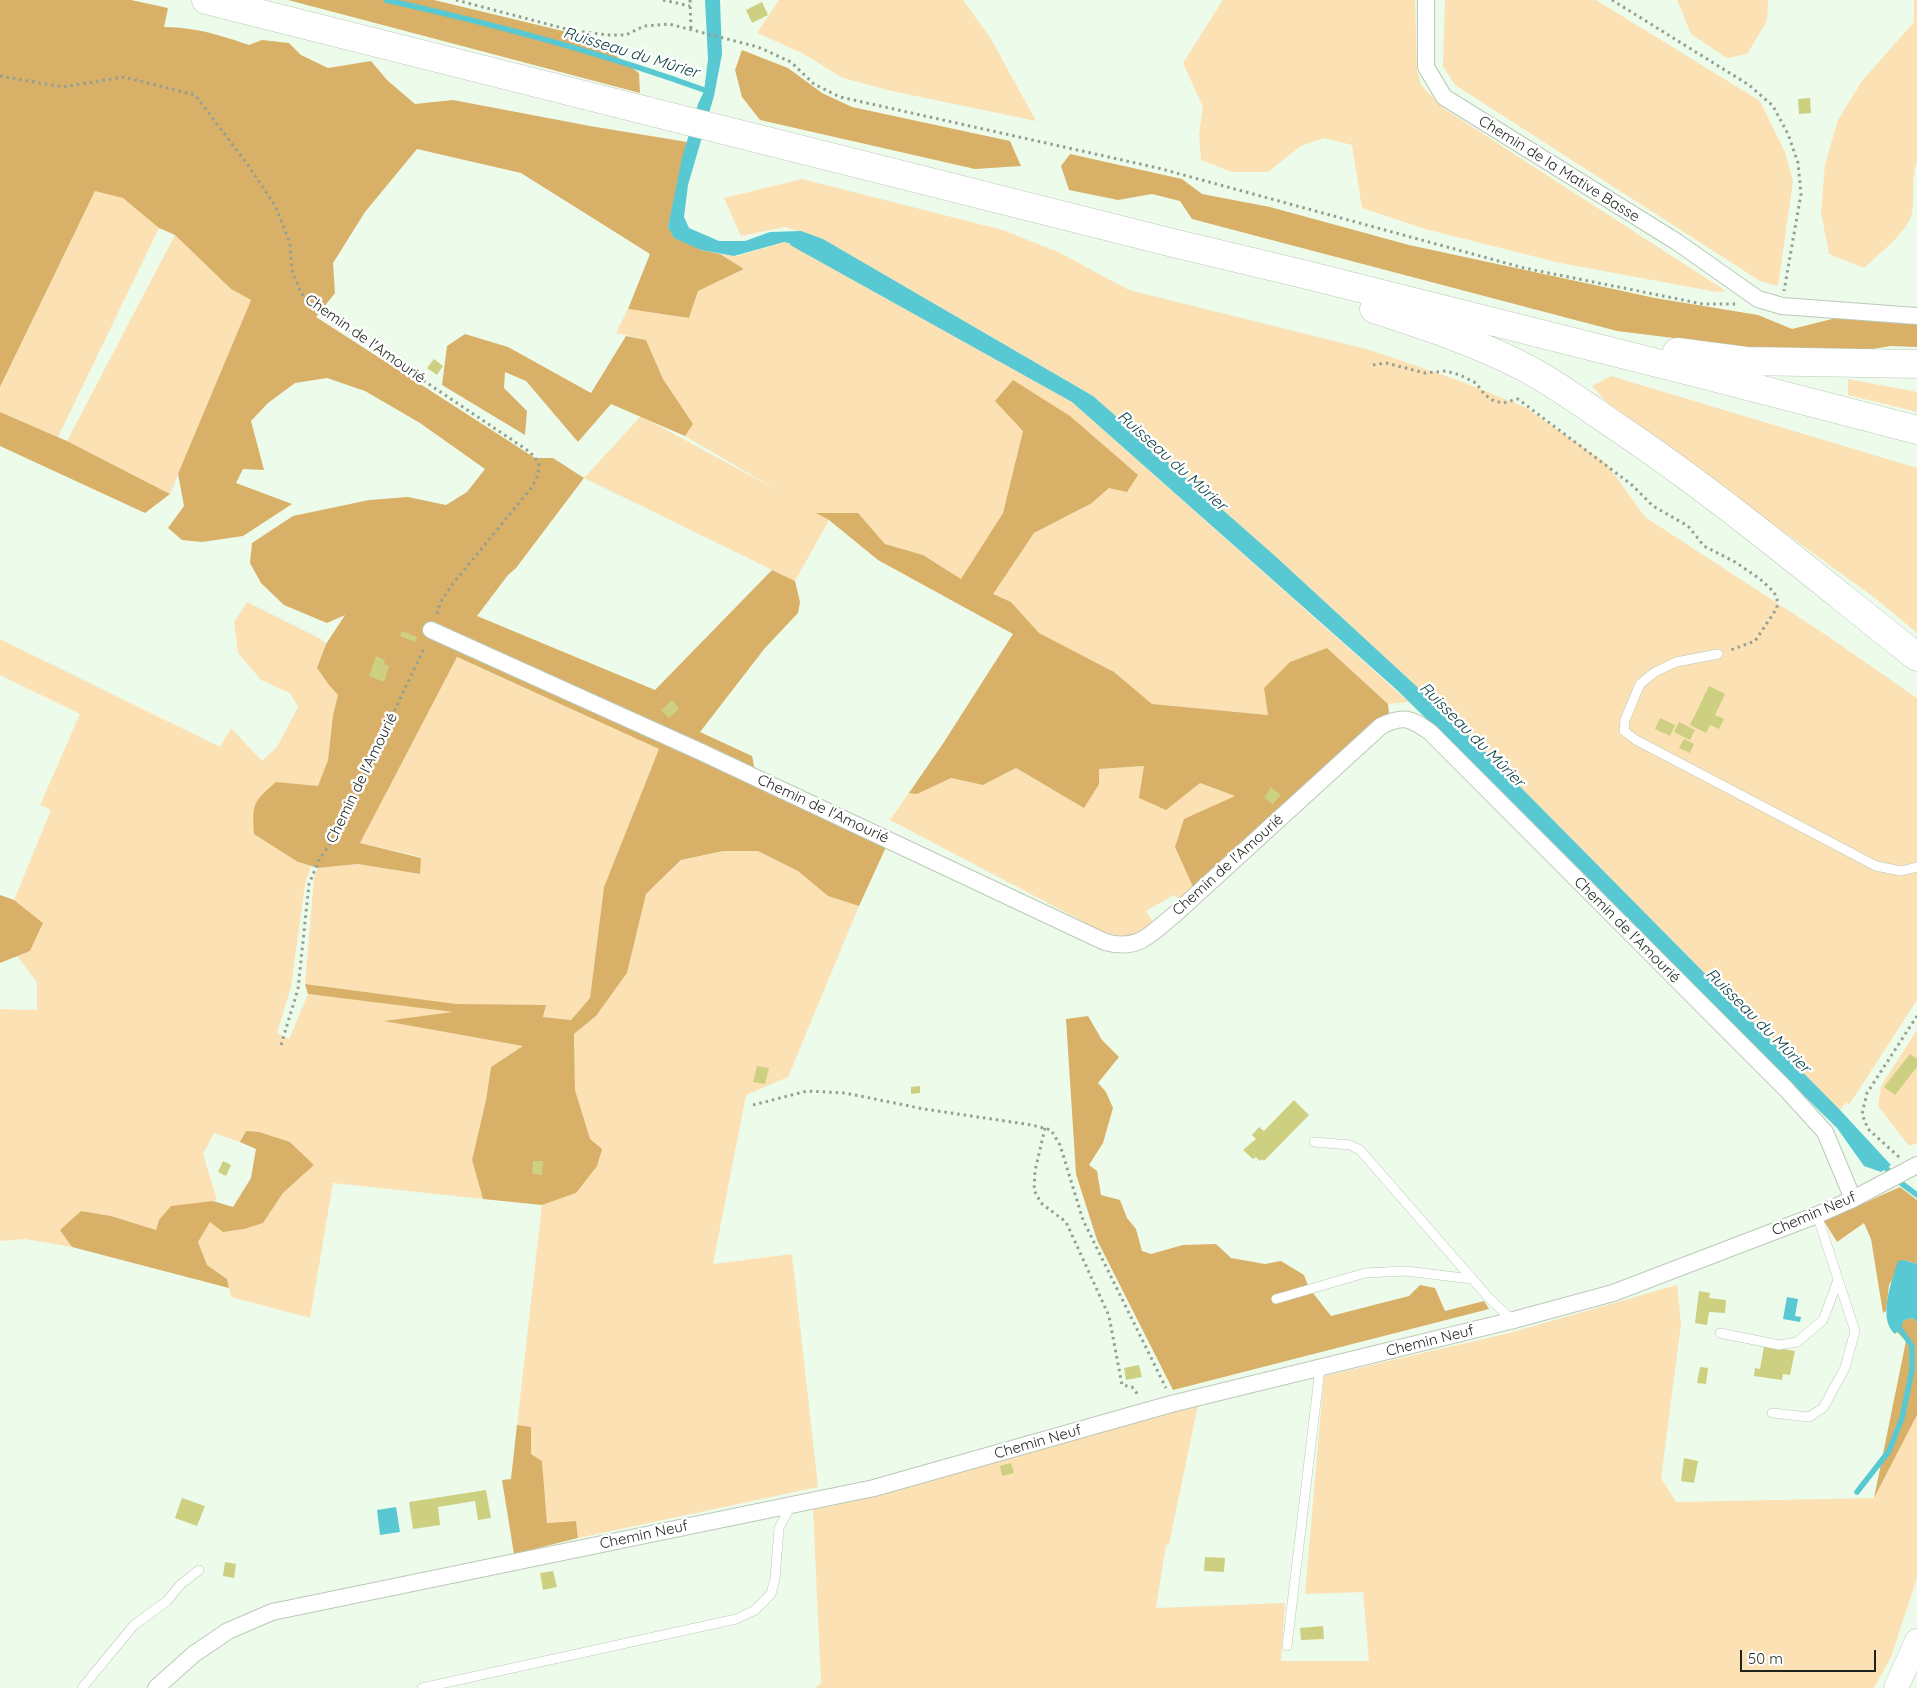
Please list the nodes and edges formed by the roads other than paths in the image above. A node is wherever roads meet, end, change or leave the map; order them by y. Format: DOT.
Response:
graph roads {
  1 [pos="206,0"];
  2 [pos="1426,0"];
  3 [pos="1173,243"];
  4 [pos="1303,274"];
  5 [pos="1917,316"];
  6 [pos="1917,364"];
  7 [pos="1917,430"];
  8 [pos="431,630"];
  9 [pos="1718,654"];
  10 [pos="1917,657"];
  11 [pos="1917,867"];
  12 [pos="1314,1142"];
  13 [pos="1910,1168"];
  14 [pos="1853,1199"];
  15 [pos="1817,1215"];
  16 [pos="1472,1279"];
  17 [pos="1838,1280"];
  18 [pos="1276,1299"];
  19 [pos="1512,1320"];
  20 [pos="1720,1333"];
  21 [pos="1320,1368"];
  22 [pos="1772,1413"];
  23 [pos="791,1504"];
  24 [pos="200,1570"];
  25 [pos="1917,1641"];
  26 [pos="1287,1646"];
  27 [pos="82,1688"];
  28 [pos="156,1688"];
  29 [pos="422,1688"];
  30 [pos="1896,1688"];
  1 -- 3 [label="highway"];
  2 -- 5 [label="street, Chemin de la Mative Basse"];
  3 -- 4 [label="highway"];
  3 -- 10 [label="highway"];
  4 -- 6 [label="highway"];
  4 -- 7 [label="highway"];
  8 -- 14 [label="street, Chemin de l'Amourié"];
  9 -- 11 [label="lane"];
  12 -- 16 [label="lane"];
  13 -- 14 [label="street, Chemin Neuf"];
  14 -- 15 [label="street, Chemin Neuf"];
  15 -- 17 [label="lane"];
  15 -- 19 [label="street, Chemin Neuf"];
  16 -- 18 [label="lane"];
  16 -- 19 [label="lane"];
  17 -- 20 [label="lane"];
  17 -- 22 [label="lane"];
  19 -- 21 [label="street, Chemin Neuf"];
  21 -- 23 [label="street, Chemin Neuf"];
  21 -- 26 [label="lane"];
  23 -- 28 [label="street, Chemin Neuf"];
  23 -- 29 [label="lane"];
  24 -- 27 [label="lane"];
  25 -- 30 [label="main road"];
}
